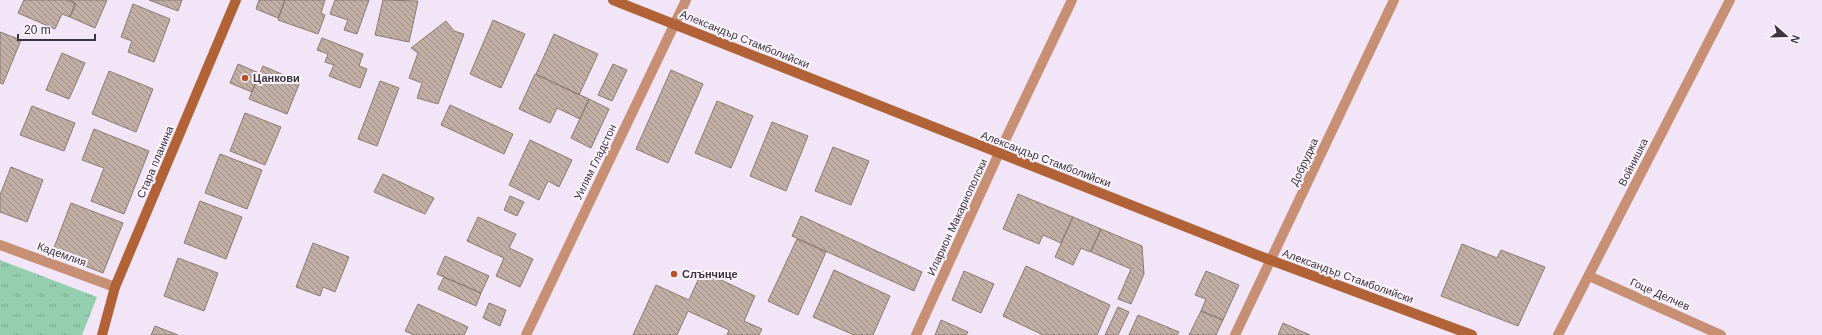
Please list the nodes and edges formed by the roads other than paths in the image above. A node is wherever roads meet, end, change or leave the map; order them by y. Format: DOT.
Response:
graph roads {
  1 [pos="236,0"];
  2 [pos="613,0"];
  3 [pos="686,0"];
  4 [pos="1072,0"];
  5 [pos="1394,0"];
  6 [pos="1730,0"];
  7 [pos="675,24"];
  8 [pos="999,152"];
  9 [pos="0,245"];
  10 [pos="1270,260"];
  11 [pos="1589,276"];
  12 [pos="115,287"];
  13 [pos="102,335"];
  14 [pos="526,335"];
  15 [pos="916,335"];
  16 [pos="1236,335"];
  17 [pos="1472,335"];
  18 [pos="1558,335"];
  19 [pos="1721,335"];
  1 -- 12 [label="main road, Стара планина"];
  2 -- 7 [label="main road, Александър Стамболийски"];
  3 -- 7 [label="street, Уилям Гладстон"];
  4 -- 8 [label="street, Иларион Макариополски"];
  5 -- 10 [label="street, Добруджа"];
  6 -- 11 [label="street, Войнишка"];
  7 -- 8 [label="main road, Александър Стамболийски"];
  7 -- 14 [label="street, Уилям Гладстон"];
  8 -- 10 [label="main road, Александър Стамболийски"];
  8 -- 15 [label="street, Иларион Макариополски"];
  9 -- 12 [label="street, Кадемлия"];
  10 -- 16 [label="street, Добруджа"];
  10 -- 17 [label="main road, Александър Стамболийски"];
  11 -- 18 [label="street, Войнишка"];
  11 -- 19 [label="street, Гоце Делчев"];
  12 -- 13 [label="main road, Стара планина"];
}
